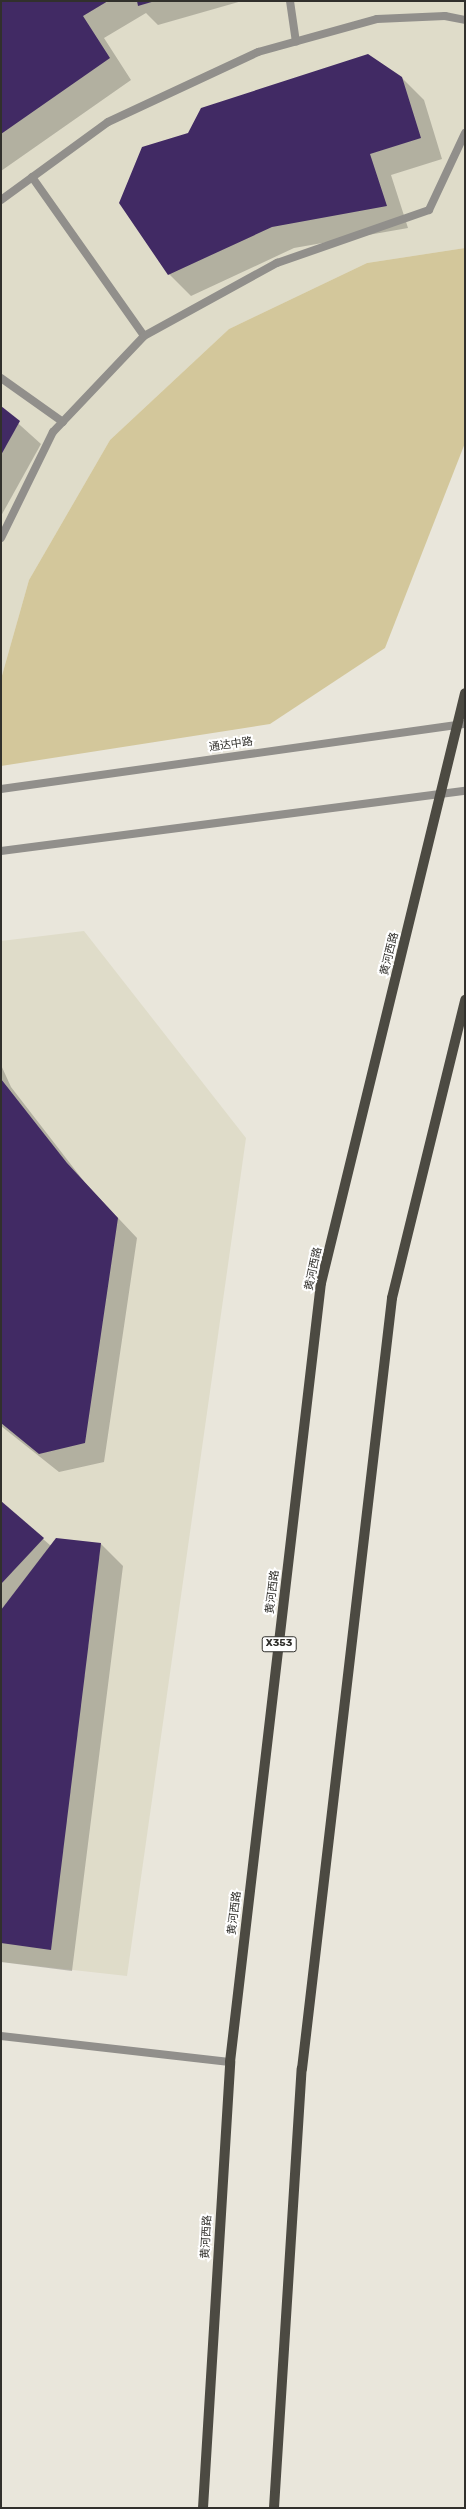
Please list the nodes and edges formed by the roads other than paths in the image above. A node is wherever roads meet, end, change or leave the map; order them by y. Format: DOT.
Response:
graph roads {
  1 [pos="290,1"];
  2 [pos="465,20"];
  3 [pos="296,42"];
  4 [pos="465,133"];
  5 [pos="32,177"];
  6 [pos="1,200"];
  7 [pos="144,336"];
  8 [pos="1,378"];
  9 [pos="63,422"];
  10 [pos="1,538"];
  11 [pos="465,693"];
  12 [pos="461,724"];
  13 [pos="1,790"];
  14 [pos="465,791"];
  15 [pos="441,794"];
  16 [pos="1,851"];
  17 [pos="465,1000"];
  18 [pos="1,2036"];
  19 [pos="230,2062"];
  20 [pos="203,2508"];
  21 [pos="274,2508"];
  1 -- 3 [label="street"];
  2 -- 3 [label="street"];
  3 -- 5 [label="street"];
  4 -- 7 [label="street"];
  5 -- 6 [label="street"];
  5 -- 7 [label="street"];
  7 -- 9 [label="street"];
  8 -- 9 [label="street"];
  9 -- 10 [label="street"];
  11 -- 12 [label="main road, 黄河西路 / X353"];
  12 -- 13 [label="street, 通达中路"];
  12 -- 15 [label="main road, 黄河西路 / X353"];
  14 -- 15 [label="street"];
  15 -- 16 [label="street"];
  15 -- 19 [label="main road, 黄河西路 / X353"];
  17 -- 21 [label="main road"];
  18 -- 19 [label="street"];
  19 -- 20 [label="main road, 黄河西路 / X353"];
}
